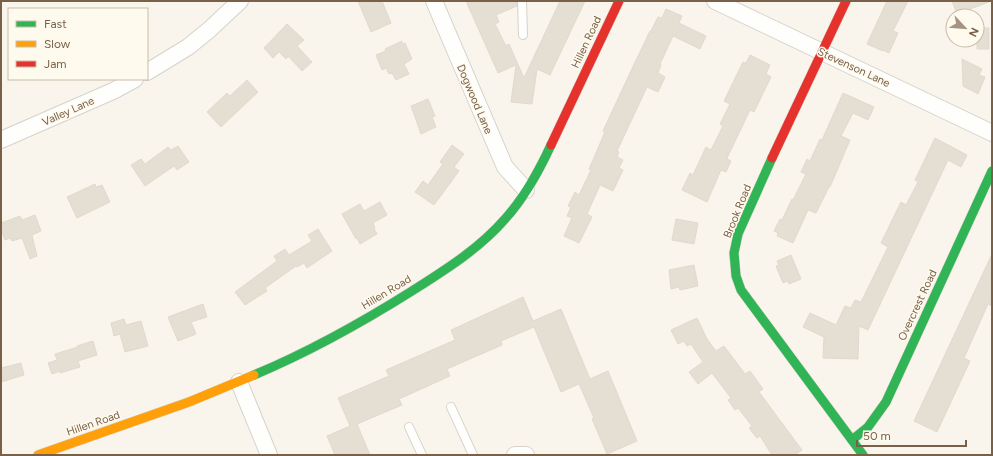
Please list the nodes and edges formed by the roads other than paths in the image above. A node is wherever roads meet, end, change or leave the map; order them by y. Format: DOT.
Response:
graph roads {
  1 [pos="240,1"];
  2 [pos="434,1"];
  3 [pos="522,1"];
  4 [pos="619,1"];
  5 [pos="715,1"];
  6 [pos="846,1"];
  7 [pos="523,35"];
  8 [pos="822,52"];
  9 [pos="148,71"];
  10 [pos="133,80"];
  11 [pos="992,133"];
  12 [pos="1,140"];
  13 [pos="992,171"];
  14 [pos="526,190"];
  15 [pos="239,382"];
  16 [pos="451,407"];
  17 [pos="409,427"];
  18 [pos="852,440"];
  19 [pos="38,455"];
  20 [pos="270,455"];
  21 [pos="422,455"];
  22 [pos="474,455"];
  23 [pos="515,455"];
  24 [pos="526,455"];
  25 [pos="863,455"];
  1 -- 9 [label="street"];
  2 -- 14 [label="street, Dogwood Lane"];
  3 -- 7 [label="lane"];
  4 -- 14 [label="street, Hillen Road"];
  5 -- 8 [label="street, Stevenson Lane"];
  6 -- 8 [label="street, Brook Road"];
  8 -- 11 [label="street, Stevenson Lane"];
  8 -- 18 [label="street, Brook Road"];
  10 -- 12 [label="street, Valley Lane"];
  13 -- 18 [label="street, Overcrest Road"];
  14 -- 15 [label="street, Hillen Road"];
  15 -- 19 [label="street, Hillen Road"];
  15 -- 20 [label="street"];
  16 -- 22 [label="lane"];
  17 -- 21 [label="lane"];
  18 -- 25 [label="street, Brook Road"];
  23 -- 24 [label="street"];
}
